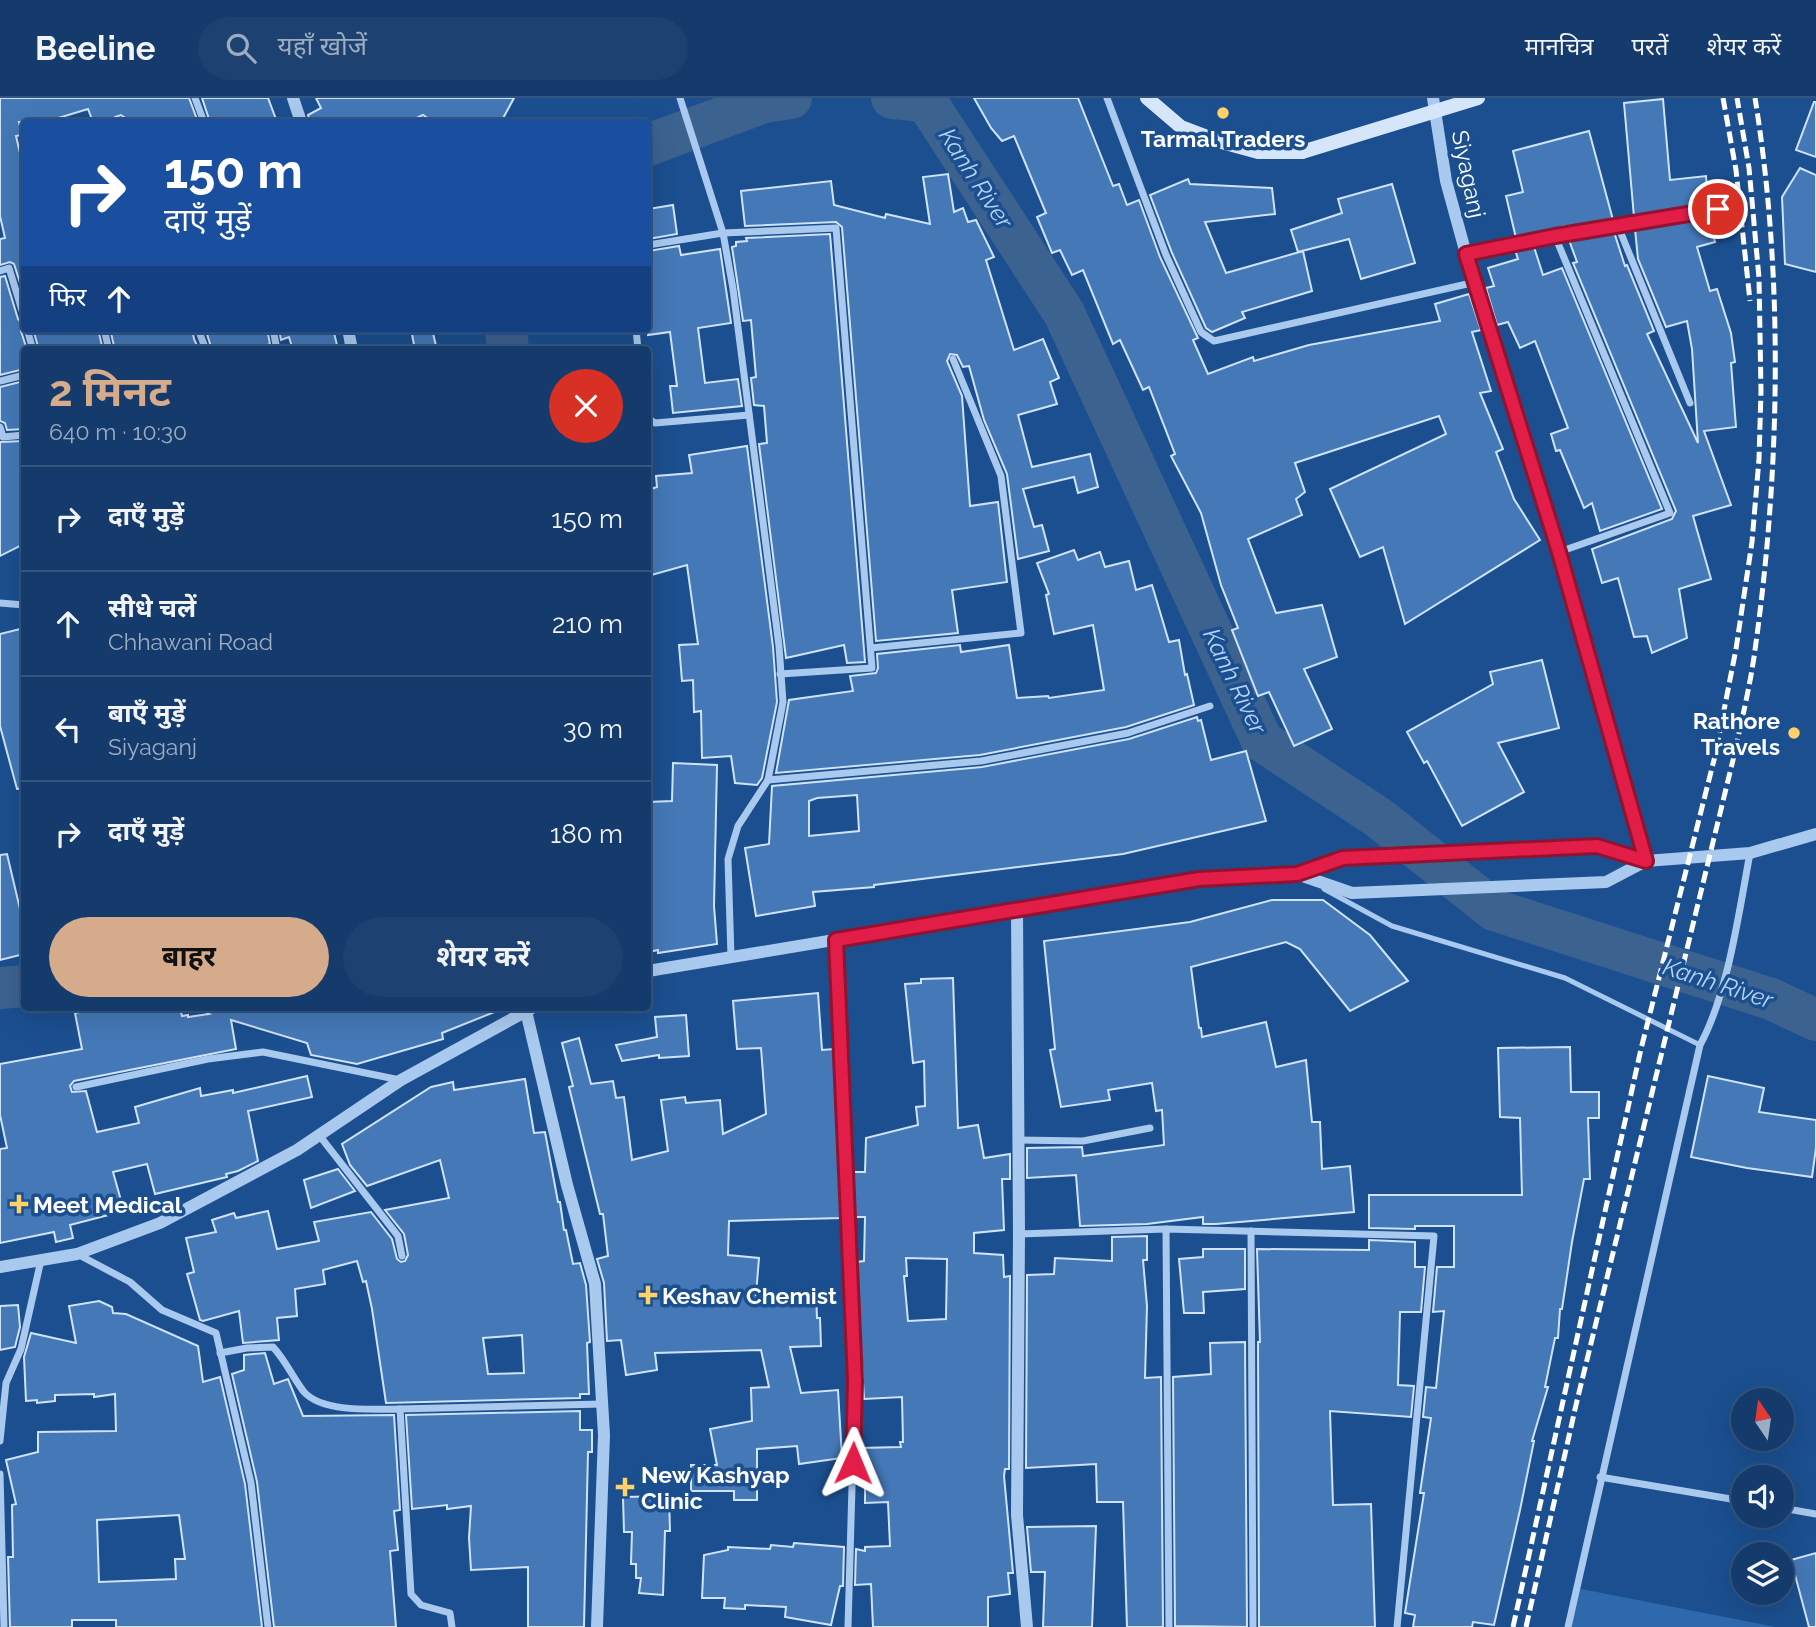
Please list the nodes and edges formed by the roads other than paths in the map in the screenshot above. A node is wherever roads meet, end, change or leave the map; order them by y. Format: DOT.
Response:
graph roads {
  1 [pos="195,98"];
  2 [pos="293,98"];
  3 [pos="680,98"];
  4 [pos="1107,98"];
  5 [pos="1147,98"];
  6 [pos="1433,98"];
  7 [pos="1478,98"];
  8 [pos="203,119"];
  9 [pos="300,119"];
  10 [pos="1718,209"];
  11 [pos="1618,226"];
  12 [pos="723,233"];
  13 [pos="1555,236"];
  14 [pos="651,244"];
  15 [pos="1466,254"];
  16 [pos="0,271"];
  17 [pos="1476,282"];
  18 [pos="21,307"];
  19 [pos="953,359"];
  20 [pos="21,376"];
  21 [pos="0,381"];
  22 [pos="1690,402"];
  23 [pos="749,415"];
  24 [pos="651,420"];
  25 [pos="0,427"];
  26 [pos="21,435"];
  27 [pos="1559,552"];
  28 [pos="0,603"];
  29 [pos="21,605"];
  30 [pos="871,648"];
  31 [pos="780,674"];
  32 [pos="1210,706"];
  33 [pos="768,780"];
  34 [pos="1816,821"];
  35 [pos="1815,835"];
  36 [pos="1750,853"];
  37 [pos="1646,861"];
  38 [pos="1297,874"];
  39 [pos="1017,908"];
  40 [pos="836,940"];
  41 [pos="731,958"];
  42 [pos="651,971"];
  43 [pos="525,1011"];
  44 [pos="529,1011"];
  45 [pos="1700,1045"];
  46 [pos="401,1080"];
  47 [pos="76,1087"];
  48 [pos="1150,1128"];
  49 [pos="319,1134"];
  50 [pos="1018,1140"];
  51 [pos="1166,1229"];
  52 [pos="1251,1231"];
  53 [pos="1019,1234"];
  54 [pos="77,1254"];
  55 [pos="402,1256"];
  56 [pos="41,1260"];
  57 [pos="0,1267"];
  58 [pos="220,1353"];
  59 [pos="602,1404"];
  60 [pos="400,1409"];
  61 [pos="2,1410"];
  62 [pos="0,1441"];
  63 [pos="0,1474"];
  64 [pos="1600,1477"];
  65 [pos="1731,1500"];
  66 [pos="1794,1510"];
  67 [pos="1816,1514"];
  68 [pos="4,1627"];
  69 [pos="268,1627"];
  70 [pos="452,1627"];
  71 [pos="597,1627"];
  72 [pos="848,1627"];
  73 [pos="1027,1627"];
  74 [pos="1169,1627"];
  75 [pos="1253,1627"];
  76 [pos="1397,1627"];
  77 [pos="1568,1627"];
  1 -- 8 [label="street"];
  2 -- 9 [label="street"];
  3 -- 12 [label="street"];
  4 -- 17 [label="street"];
  5 -- 7 [label="main road, bridge"];
  6 -- 15 [label="street, Siyaganj"];
  10 -- 11 [label="street"];
  11 -- 13 [label="street"];
  11 -- 22 [label="street"];
  12 -- 14 [label="street"];
  12 -- 23 [label="street"];
  12 -- 30 [label="street"];
  13 -- 15 [label="street"];
  13 -- 27 [label="street"];
  15 -- 17 [label="street, Siyaganj"];
  16 -- 18 [label="street"];
  17 -- 27 [label="street, Siyaganj"];
  19 -- 30 [label="street"];
  20 -- 21 [label="street"];
  23 -- 24 [label="street"];
  23 -- 31 [label="street"];
  25 -- 26 [label="street"];
  27 -- 37 [label="street, Siyaganj"];
  28 -- 29 [label="street"];
  30 -- 31 [label="street"];
  31 -- 33 [label="street"];
  32 -- 33 [label="street"];
  33 -- 41 [label="street"];
  34 -- 35 [label="street"];
  35 -- 36 [label="street"];
  36 -- 37 [label="street"];
  36 -- 45 [label="street"];
  37 -- 38 [label="street"];
  37 -- 38 [label="street"];
  38 -- 39 [label="street"];
  38 -- 45 [label="lane"];
  39 -- 40 [label="street"];
  39 -- 50 [label="street"];
  40 -- 41 [label="street"];
  40 -- 72 [label="street"];
  41 -- 42 [label="street"];
  43 -- 46 [label="street"];
  44 -- 59 [label="street"];
  45 -- 64 [label="street"];
  46 -- 47 [label="street"];
  46 -- 49 [label="street"];
  48 -- 50 [label="street"];
  49 -- 54 [label="street"];
  49 -- 55 [label="street"];
  50 -- 53 [label="street"];
  51 -- 52 [label="street"];
  51 -- 53 [label="street"];
  51 -- 74 [label="street"];
  52 -- 75 [label="street"];
  52 -- 76 [label="street"];
  53 -- 73 [label="street"];
  54 -- 56 [label="street"];
  54 -- 58 [label="street"];
  56 -- 57 [label="street"];
  56 -- 61 [label="street"];
  58 -- 60 [label="street"];
  58 -- 69 [label="street"];
  59 -- 60 [label="street"];
  59 -- 71 [label="street"];
  60 -- 70 [label="street"];
  61 -- 62 [label="street"];
  63 -- 68 [label="street"];
  64 -- 65 [label="street"];
  64 -- 77 [label="street"];
  66 -- 67 [label="street"];
}
